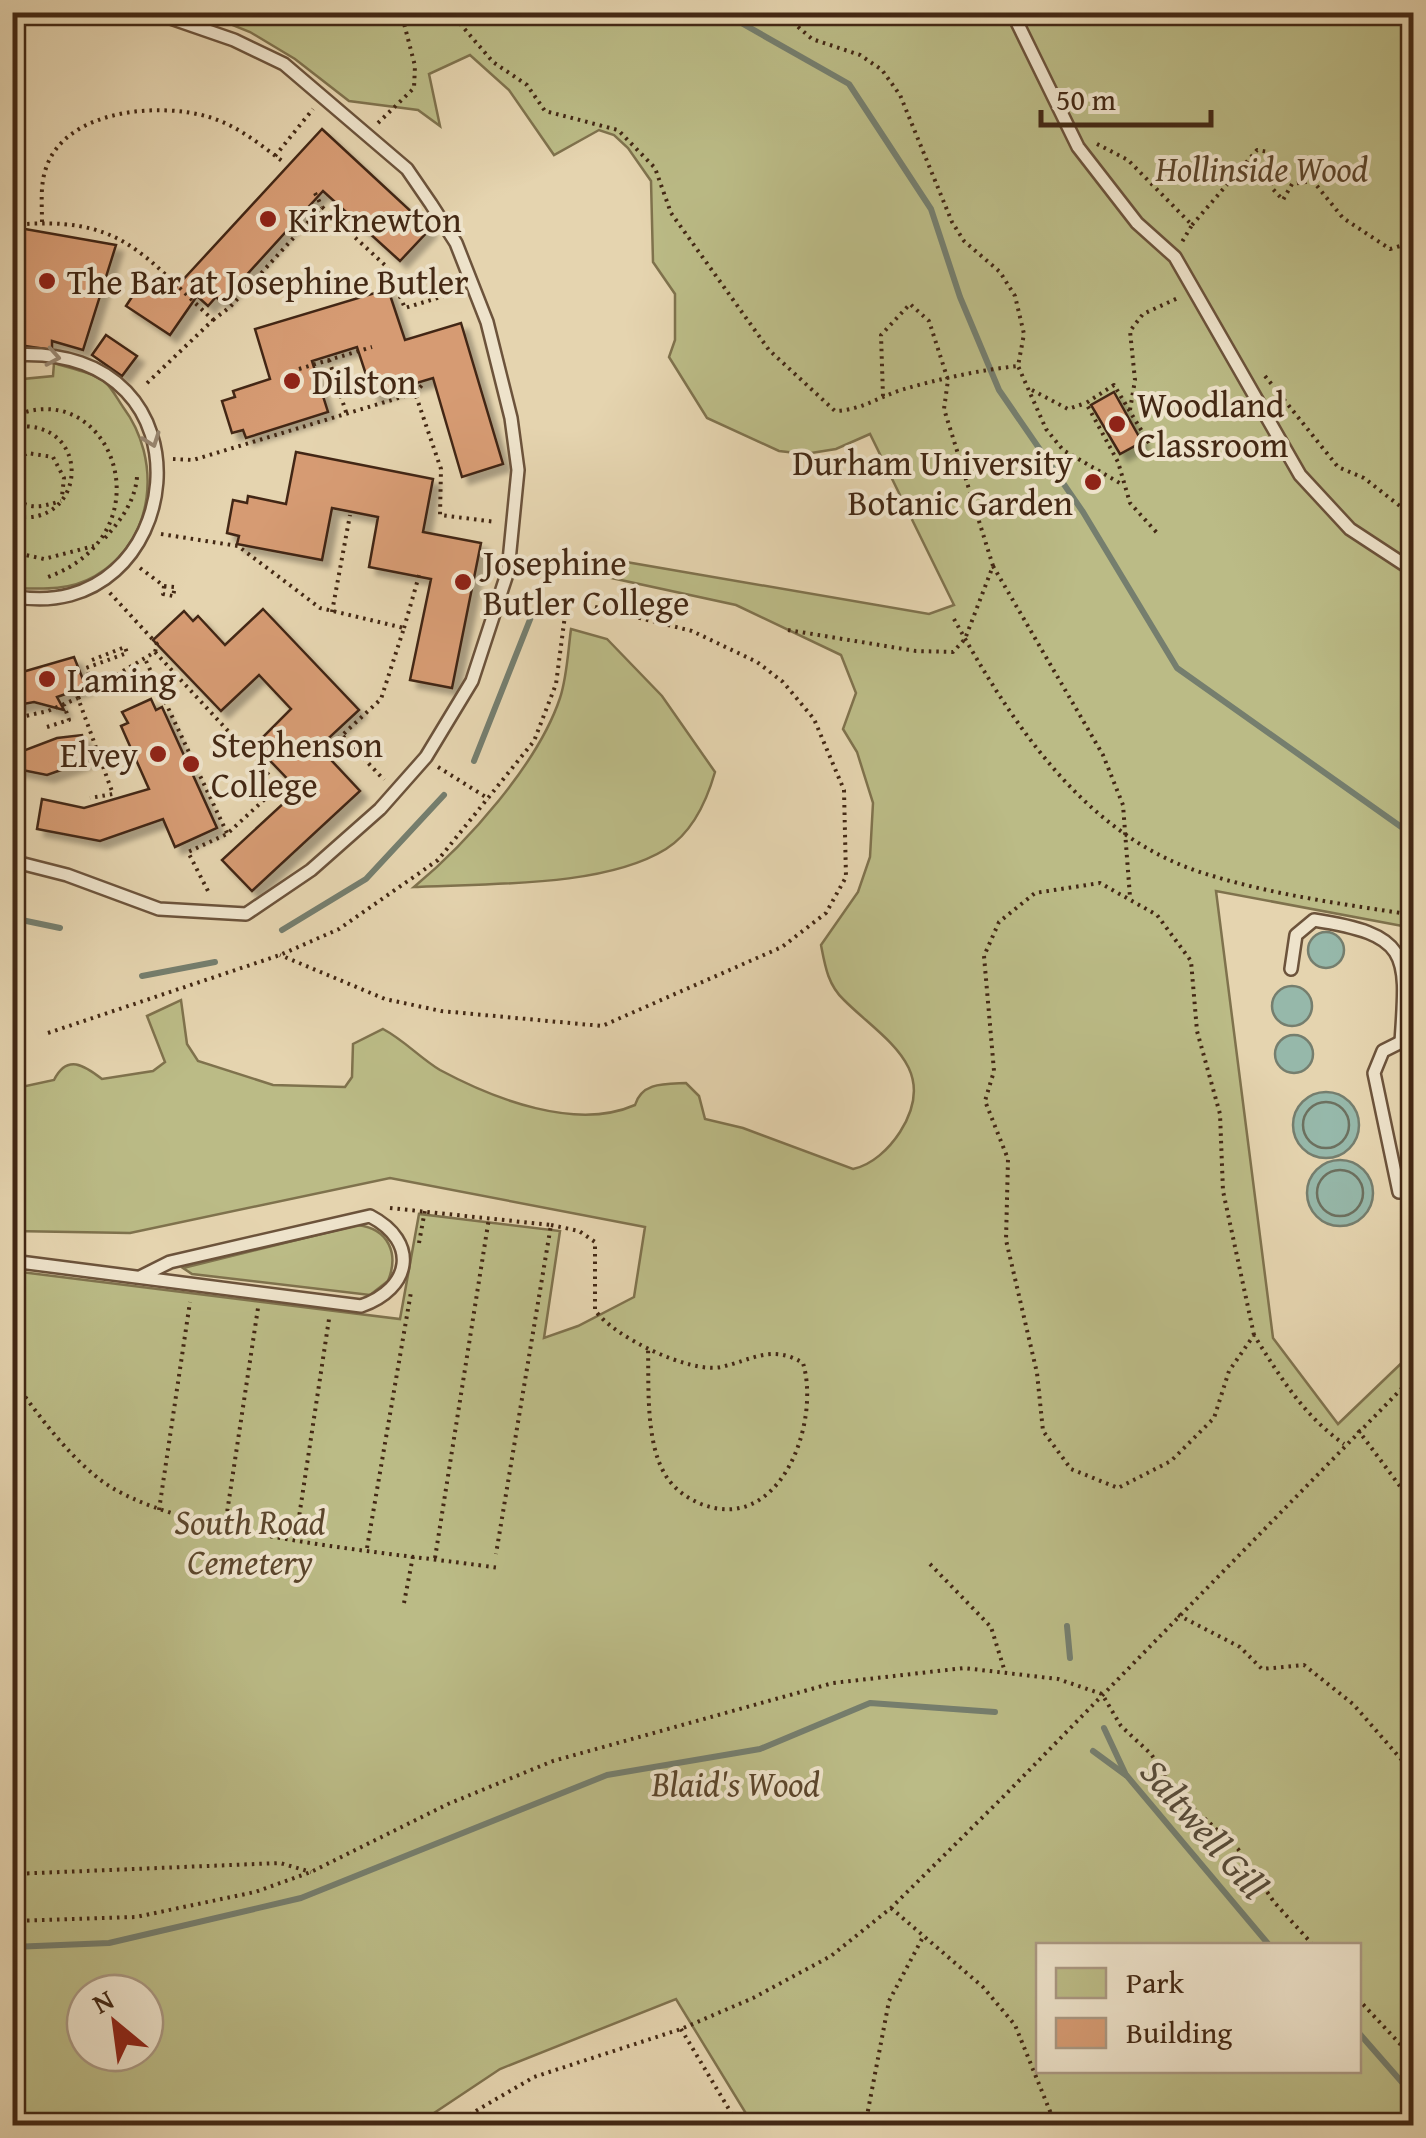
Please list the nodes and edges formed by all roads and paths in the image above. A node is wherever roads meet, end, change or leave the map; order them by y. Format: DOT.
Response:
graph roads {
  1 [pos="152,12"];
  2 [pos="401,12"];
  3 [pos="450,12"];
  4 [pos="781,12"];
  5 [pos="1012,12"];
  6 [pos="719,13"];
  7 [pos="692,18"];
  8 [pos="325,95"];
  9 [pos="367,132"];
  10 [pos="1078,147"];
  11 [pos="275,156"];
  12 [pos="282,161"];
  13 [pos="315,193"];
  14 [pos="322,206"];
  15 [pos="42,222"];
  16 [pos="12,224"];
  17 [pos="1192,224"];
  18 [pos="1414,242"];
  19 [pos="1175,258"];
  20 [pos="474,286"];
  21 [pos="1168,304"];
  22 [pos="213,320"];
  23 [pos="372,347"];
  24 [pos="12,355"];
  25 [pos="329,360"];
  26 [pos="1018,366"];
  27 [pos="299,369"];
  28 [pos="1240,371"];
  29 [pos="948,380"];
  30 [pos="423,384"];
  31 [pos="1032,390"];
  32 [pos="415,393"];
  33 [pos="883,396"];
  34 [pos="132,398"];
  35 [pos="1086,403"];
  36 [pos="1130,413"];
  37 [pos="347,414"];
  38 [pos="12,418"];
  39 [pos="12,426"];
  40 [pos="1148,443"];
  41 [pos="158,458"];
  42 [pos="15,462"];
  43 [pos="138,462"];
  44 [pos="1123,486"];
  45 [pos="12,495"];
  46 [pos="61,501"];
  47 [pos="350,515"];
  48 [pos="12,516"];
  49 [pos="1414,516"];
  50 [pos="516,521"];
  51 [pos="146,532"];
  52 [pos="1158,534"];
  53 [pos="99,544"];
  54 [pos="12,552"];
  55 [pos="128,558"];
  56 [pos="993,566"];
  57 [pos="1414,571"];
  58 [pos="420,572"];
  59 [pos="42,580"];
  60 [pos="100,581"];
  61 [pos="164,586"];
  62 [pos="12,596"];
  63 [pos="332,612"];
  64 [pos="954,619"];
  65 [pos="404,628"];
  66 [pos="788,630"];
  67 [pos="965,639"];
  68 [pos="154,652"];
  69 [pos="92,660"];
  70 [pos="146,662"];
  71 [pos="95,690"];
  72 [pos="78,698"];
  73 [pos="64,705"];
  74 [pos="12,719"];
  75 [pos="46,727"];
  76 [pos="343,736"];
  77 [pos="322,754"];
  78 [pos="426,758"];
  79 [pos="395,792"];
  80 [pos="90,798"];
  81 [pos="488,799"];
  82 [pos="228,834"];
  83 [pos="1127,835"];
  84 [pos="12,861"];
  85 [pos="1130,898"];
  86 [pos="219,912"];
  87 [pos="1414,916"];
  88 [pos="280,956"];
  89 [pos="1291,968"];
  90 [pos="48,1033"];
  91 [pos="1407,1044"];
  92 [pos="1399,1192"];
  93 [pos="425,1210"];
  94 [pos="370,1216"];
  95 [pos="490,1218"];
  96 [pos="551,1225"];
  97 [pos="418,1247"];
  98 [pos="12,1262"];
  99 [pos="140,1278"];
  100 [pos="192,1284"];
  101 [pos="412,1285"];
  102 [pos="260,1292"];
  103 [pos="331,1301"];
  104 [pos="1254,1336"];
  105 [pos="648,1348"];
  106 [pos="1414,1376"];
  107 [pos="12,1379"];
  108 [pos="1358,1430"];
  109 [pos="1344,1444"];
  110 [pos="1414,1505"];
  111 [pos="159,1510"];
  112 [pos="225,1526"];
  113 [pos="296,1537"];
  114 [pos="367,1548"];
  115 [pos="496,1554"];
  116 [pos="412,1556"];
  117 [pos="435,1558"];
  118 [pos="930,1564"];
  119 [pos="499,1568"];
  120 [pos="404,1603"];
  121 [pos="1178,1615"];
  122 [pos="1004,1672"];
  123 [pos="1102,1694"];
  124 [pos="1414,1774"];
  125 [pos="311,1872"];
  126 [pos="12,1874"];
  127 [pos="891,1908"];
  128 [pos="12,1921"];
  129 [pos="923,1937"];
  130 [pos="1311,1943"];
  131 [pos="1361,2002"];
  132 [pos="681,2029"];
  133 [pos="1414,2059"];
  134 [pos="450,2126"];
  135 [pos="740,2126"];
  136 [pos="865,2126"];
  137 [pos="1056,2126"];
  1 -- 8 [label="lane"];
  2 -- 9 [label="path"];
  3 -- 33 [label="path"];
  4 -- 26 [label="path"];
  5 -- 10 [label="lane"];
  6 -- 7 [label="path"];
  8 -- 9 [label="lane"];
  8 -- 11 [label="path"];
  9 -- 20 [label="lane"];
  10 -- 17 [label="path"];
  10 -- 19 [label="lane"];
  11 -- 12 [label="path"];
  11 -- 15 [label="path"];
  13 -- 14 [label="path"];
  14 -- 20 [label="path"];
  14 -- 22 [label="path"];
  15 -- 16 [label="path"];
  15 -- 22 [label="path"];
  17 -- 18 [label="path"];
  17 -- 19 [label="path"];
  19 -- 28 [label="lane"];
  20 -- 50 [label="lane"];
  21 -- 36 [label="path"];
  22 -- 34 [label="path"];
  23 -- 25 [label="path"];
  24 -- 34 [label="lane, one-way"];
  25 -- 27 [label="path"];
  25 -- 37 [label="path"];
  26 -- 29 [label="path"];
  26 -- 31 [label="path"];
  28 -- 49 [label="path"];
  28 -- 57 [label="lane"];
  29 -- 33 [label="path"];
  29 -- 33 [label="path"];
  29 -- 56 [label="path"];
  30 -- 32 [label="path"];
  31 -- 35 [label="path"];
  31 -- 44 [label="path"];
  32 -- 37 [label="path"];
  32 -- 50 [label="path"];
  34 -- 41 [label="lane, one-way"];
  35 -- 36 [label="path"];
  35 -- 44 [label="path"];
  36 -- 40 [label="path"];
  37 -- 41 [label="path"];
  38 -- 53 [label="path"];
  39 -- 46 [label="path"];
  41 -- 51 [label="lane"];
  42 -- 46 [label="path"];
  43 -- 53 [label="path"];
  44 -- 52 [label="path"];
  45 -- 46 [label="path"];
  46 -- 48 [label="path"];
  47 -- 63 [label="path"];
  50 -- 78 [label="lane"];
  51 -- 55 [label="lane"];
  51 -- 63 [label="path"];
  53 -- 54 [label="path"];
  53 -- 59 [label="path"];
  55 -- 60 [label="lane"];
  55 -- 61 [label="path"];
  56 -- 67 [label="path"];
  56 -- 83 [label="path"];
  58 -- 65 [label="path"];
  60 -- 62 [label="lane"];
  60 -- 68 [label="path"];
  63 -- 65 [label="path"];
  64 -- 67 [label="path"];
  65 -- 76 [label="path"];
  66 -- 67 [label="path"];
  67 -- 83 [label="path"];
  68 -- 70 [label="path"];
  68 -- 82 [label="path"];
  69 -- 71 [label="path"];
  70 -- 71 [label="path"];
  70 -- 82 [label="path"];
  71 -- 72 [label="path"];
  72 -- 73 [label="path"];
  72 -- 80 [label="path"];
  73 -- 74 [label="path"];
  73 -- 75 [label="path"];
  76 -- 77 [label="path"];
  76 -- 79 [label="path"];
  78 -- 79 [label="lane"];
  78 -- 81 [label="path"];
  79 -- 86 [label="lane"];
  81 -- 88 [label="path"];
  81 -- 88 [label="path"];
  82 -- 86 [label="path"];
  83 -- 85 [label="path"];
  83 -- 87 [label="path"];
  84 -- 86 [label="lane"];
  85 -- 104 [label="path"];
  85 -- 104 [label="path"];
  88 -- 90 [label="path"];
  89 -- 91 [label="lane"];
  91 -- 92 [label="lane"];
  93 -- 94 [label="path"];
  93 -- 95 [label="path"];
  93 -- 97 [label="path"];
  94 -- 99 [label="lane"];
  94 -- 103 [label="lane"];
  95 -- 96 [label="path"];
  95 -- 117 [label="path"];
  96 -- 105 [label="path"];
  96 -- 115 [label="path"];
  98 -- 99 [label="lane"];
  99 -- 100 [label="lane"];
  100 -- 102 [label="lane"];
  100 -- 111 [label="path"];
  101 -- 114 [label="path"];
  102 -- 103 [label="lane"];
  102 -- 112 [label="path"];
  103 -- 113 [label="path"];
  104 -- 109 [label="path"];
  105 -- 105 [label="path"];
  106 -- 108 [label="path"];
  107 -- 111 [label="path"];
  108 -- 109 [label="path"];
  108 -- 110 [label="path"];
  109 -- 121 [label="path"];
  111 -- 112 [label="path"];
  112 -- 113 [label="path"];
  113 -- 114 [label="path"];
  114 -- 116 [label="path"];
  116 -- 117 [label="path"];
  116 -- 120 [label="path"];
  117 -- 119 [label="path"];
  118 -- 122 [label="path"];
  121 -- 123 [label="path"];
  121 -- 124 [label="path"];
  122 -- 123 [label="path"];
  122 -- 125 [label="path"];
  123 -- 127 [label="path"];
  123 -- 130 [label="path"];
  125 -- 126 [label="path"];
  125 -- 128 [label="path"];
  127 -- 129 [label="path"];
  127 -- 132 [label="path"];
  129 -- 136 [label="path"];
  129 -- 137 [label="path"];
  131 -- 133 [label="path"];
  132 -- 134 [label="path"];
  132 -- 135 [label="path"];
}
